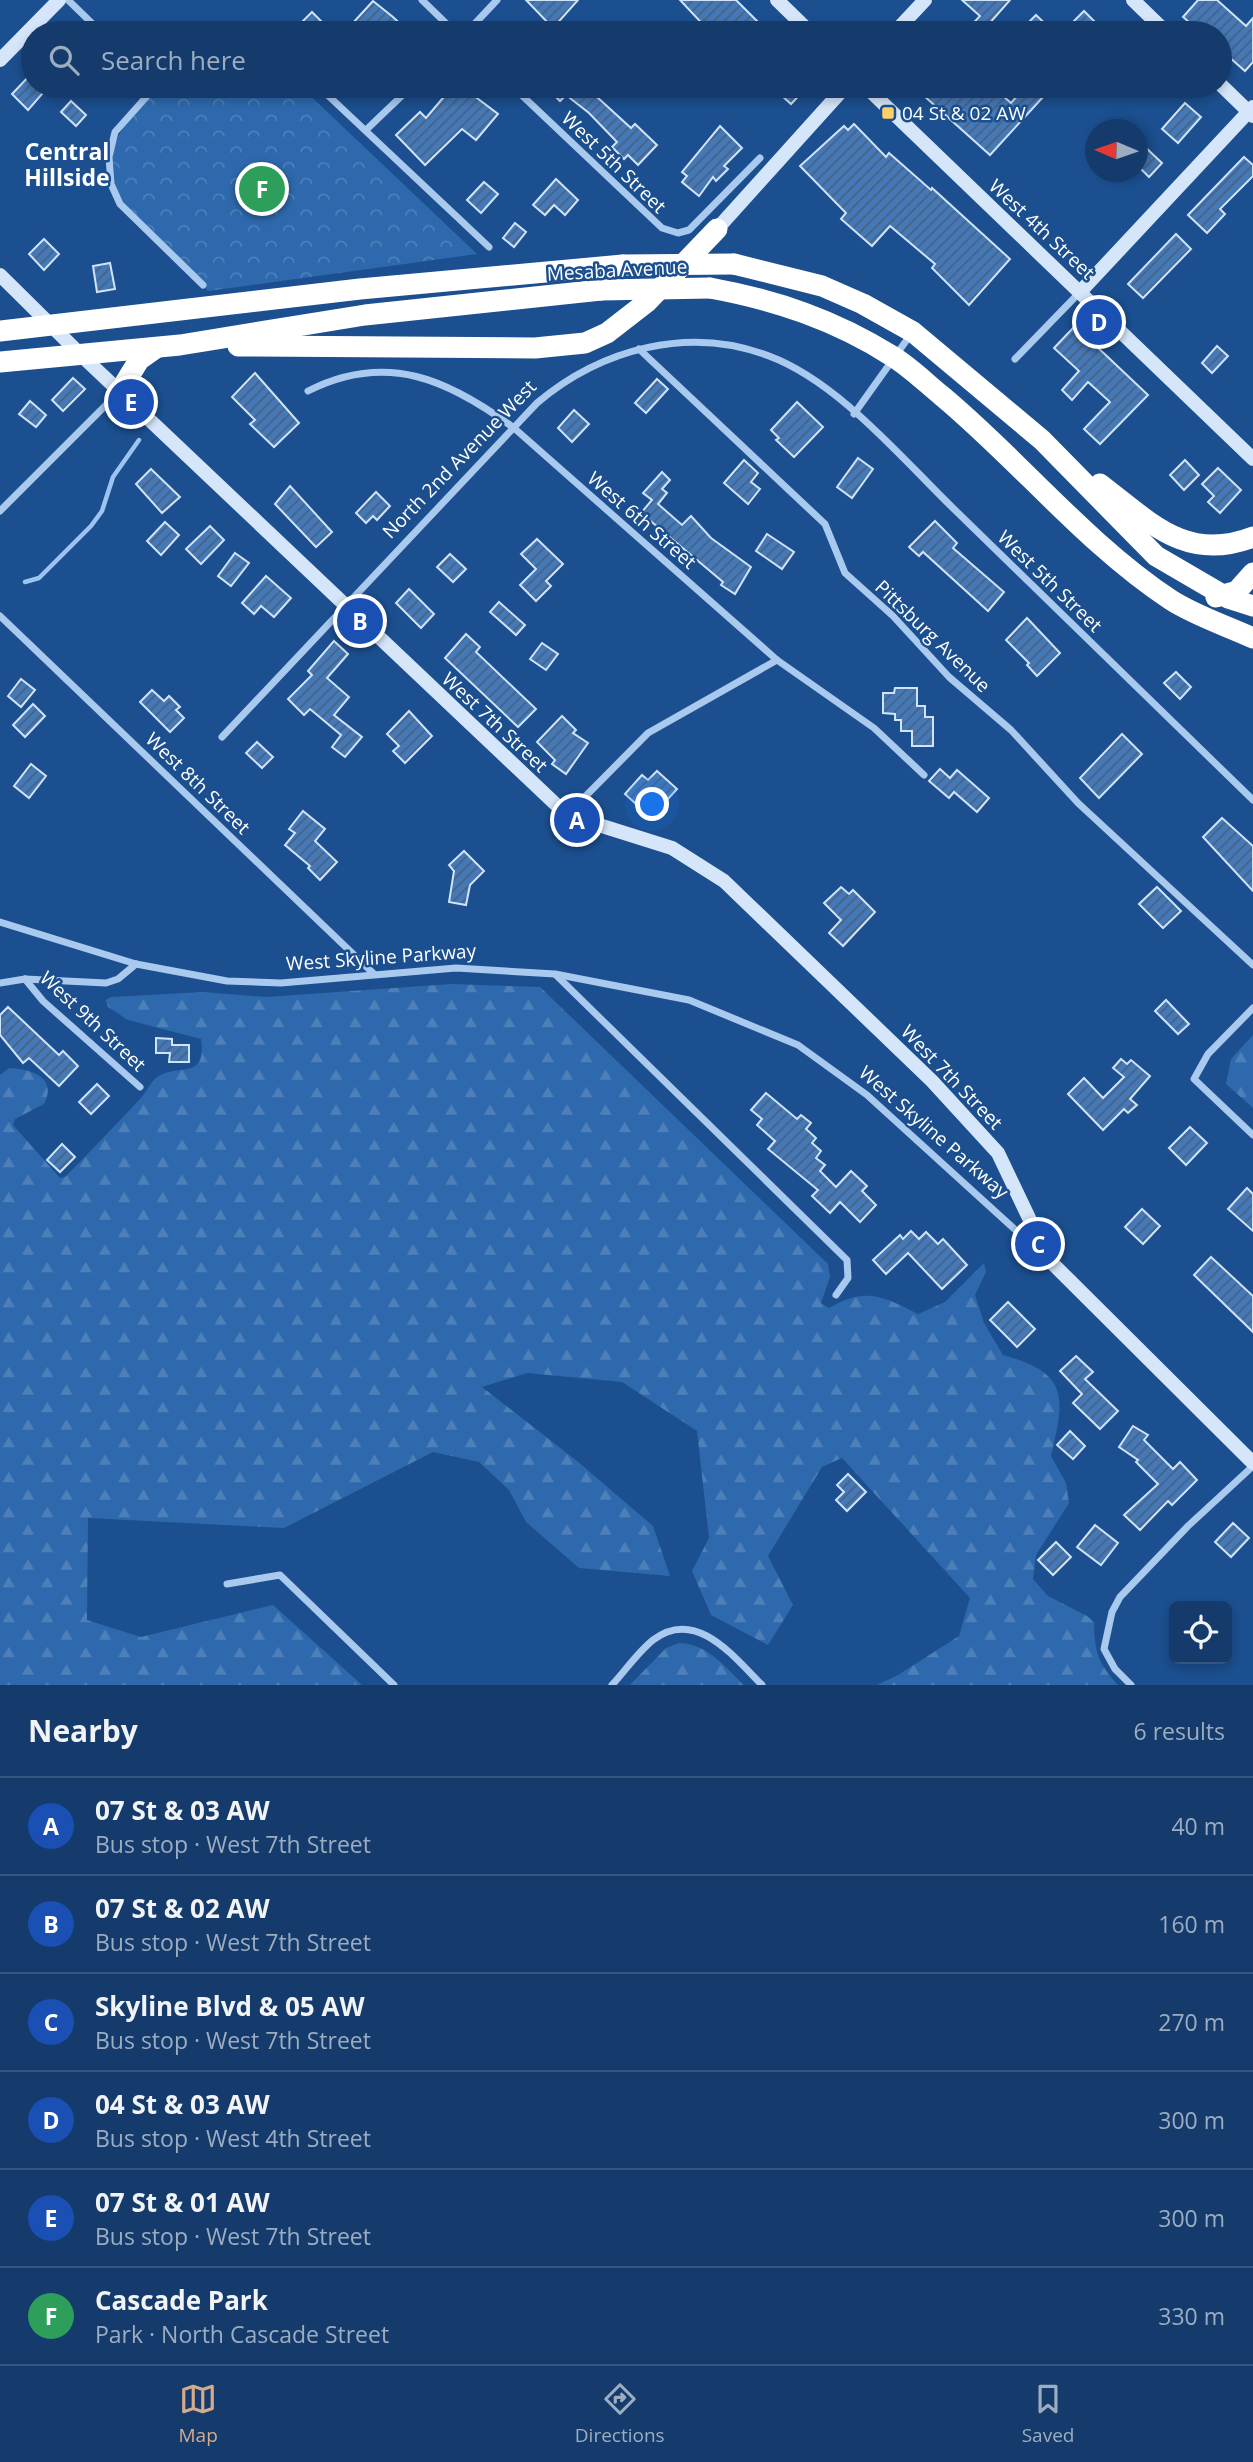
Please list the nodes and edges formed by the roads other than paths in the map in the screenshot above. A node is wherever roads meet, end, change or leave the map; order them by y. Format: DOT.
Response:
graph roads {
  1 [pos="59,0"];
  2 [pos="68,0"];
  3 [pos="422,0"];
  4 [pos="497,0"];
  5 [pos="777,0"];
  6 [pos="925,0"];
  7 [pos="1133,0"];
  8 [pos="38,21"];
  9 [pos="90,21"];
  10 [pos="444,21"];
  11 [pos="477,21"];
  12 [pos="799,21"];
  13 [pos="905,21"];
  14 [pos="1155,21"];
  15 [pos="21,39"];
  16 [pos="0,60"];
  17 [pos="1232,94"];
  18 [pos="145,98"];
  19 [pos="331,98"];
  20 [pos="399,98"];
  21 [pos="525,98"];
  22 [pos="835,98"];
  23 [pos="878,98"];
  24 [pos="1251,111"];
  25 [pos="366,130"];
  26 [pos="760,158"];
  27 [pos="717,229"];
  28 [pos="489,247"];
  29 [pos="0,275"];
  30 [pos="203,285"];
  31 [pos="1080,292"];
  32 [pos="52,325"];
  33 [pos="0,331"];
  34 [pos="913,332"];
  35 [pos="180,345"];
  36 [pos="157,347"];
  37 [pos="639,349"];
  38 [pos="81,355"];
  39 [pos="895,358"];
  40 [pos="1015,359"];
  41 [pos="0,362"];
  42 [pos="823,387"];
  43 [pos="120,391"];
  44 [pos="308,391"];
  45 [pos="855,414"];
  46 [pos="514,428"];
  47 [pos="1042,440"];
  48 [pos="1253,459"];
  49 [pos="0,511"];
  50 [pos="1253,537"];
  51 [pos="1253,573"];
  52 [pos="1147,583"];
  53 [pos="1224,595"];
  54 [pos="344,606"];
  55 [pos="1253,606"];
  56 [pos="0,616"];
  57 [pos="1253,638"];
  58 [pos="778,660"];
  59 [pos="222,737"];
  60 [pos="925,775"];
  61 [pos="1253,800"];
  62 [pos="567,815"];
  63 [pos="0,922"];
  64 [pos="136,964"];
  65 [pos="1253,965"];
  66 [pos="374,974"];
  67 [pos="555,974"];
  68 [pos="25,979"];
  69 [pos="0,983"];
  70 [pos="1253,1008"];
  71 [pos="140,1087"];
  72 [pos="1253,1135"];
  73 [pos="1049,1260"];
  74 [pos="836,1295"];
  75 [pos="1253,1464"];
  76 [pos="227,1584"];
  77 [pos="394,1685"];
  78 [pos="612,1685"];
  79 [pos="762,1685"];
  80 [pos="1131,1685"];
  1 -- 8 [label="street"];
  2 -- 9 [label="street"];
  3 -- 10 [label="street"];
  4 -- 11 [label="street"];
  5 -- 12 [label="street"];
  6 -- 13 [label="street"];
  7 -- 14 [label="street"];
  15 -- 16 [label="street"];
  17 -- 24 [label="street"];
  18 -- 30 [label="street"];
  19 -- 25 [label="street"];
  20 -- 25 [label="street"];
  21 -- 26 [label="street, West 5th Street"];
  22 -- 27 [label="street"];
  23 -- 31 [label="street, West 4th Street"];
  24 -- 31 [label="street"];
  25 -- 28 [label="street"];
  27 -- 35 [label="highway"];
  29 -- 32 [label="street, West 7th Street"];
  31 -- 40 [label="street"];
  31 -- 48 [label="street, West 4th Street"];
  32 -- 33 [label="highway, Mesaba Avenue"];
  32 -- 34 [label="highway, Mesaba Avenue, bridge"];
  32 -- 38 [label="street, West 7th Street"];
  34 -- 39 [label="street"];
  34 -- 47 [label="highway, Mesaba Avenue"];
  35 -- 36 [label="highway, Mesaba Avenue"];
  35 -- 39 [label="highway, Mesaba Avenue, bridge"];
  36 -- 38 [label="highway, Mesaba Avenue"];
  36 -- 43 [label="highway"];
  37 -- 42 [label="street, North 2nd Avenue West"];
  37 -- 46 [label="street, North 2nd Avenue West"];
  37 -- 65 [label="street, Pittsburg Avenue"];
  38 -- 41 [label="highway, Mesaba Avenue"];
  38 -- 43 [label="street, West 7th Street"];
  39 -- 45 [label="street"];
  39 -- 52 [label="highway, Mesaba Avenue"];
  42 -- 45 [label="street, West 5th Street"];
  43 -- 49 [label="street"];
  43 -- 54 [label="street, West 7th Street"];
  44 -- 46 [label="street, West 6th Street"];
  45 -- 61 [label="street, West 5th Street"];
  46 -- 54 [label="street, North 2nd Avenue West"];
  46 -- 58 [label="street, West 6th Street"];
  47 -- 50 [label="highway"];
  47 -- 53 [label="highway, Mesaba Avenue"];
  51 -- 53 [label="highway"];
  52 -- 53 [label="highway"];
  52 -- 57 [label="highway, Mesaba Avenue"];
  53 -- 55 [label="highway, Mesaba Avenue"];
  54 -- 59 [label="street, North 2nd Avenue West"];
  54 -- 62 [label="street, West 7th Street"];
  56 -- 66 [label="street, West 8th Street"];
  58 -- 60 [label="street, West 6th Street"];
  58 -- 62 [label="street"];
  62 -- 73 [label="street, West 7th Street"];
  63 -- 64 [label="street, West 9th Street"];
  64 -- 66 [label="street, West Skyline Parkway"];
  64 -- 68 [label="street"];
  66 -- 67 [label="street, West Skyline Parkway"];
  67 -- 73 [label="street, West Skyline Parkway"];
  67 -- 74 [label="street"];
  68 -- 69 [label="street"];
  68 -- 71 [label="street, West 9th Street"];
  70 -- 72 [label="street"];
  73 -- 75 [label="street, West Skyline Parkway"];
  75 -- 80 [label="street"];
  76 -- 77 [label="street"];
  78 -- 79 [label="street"];
}
